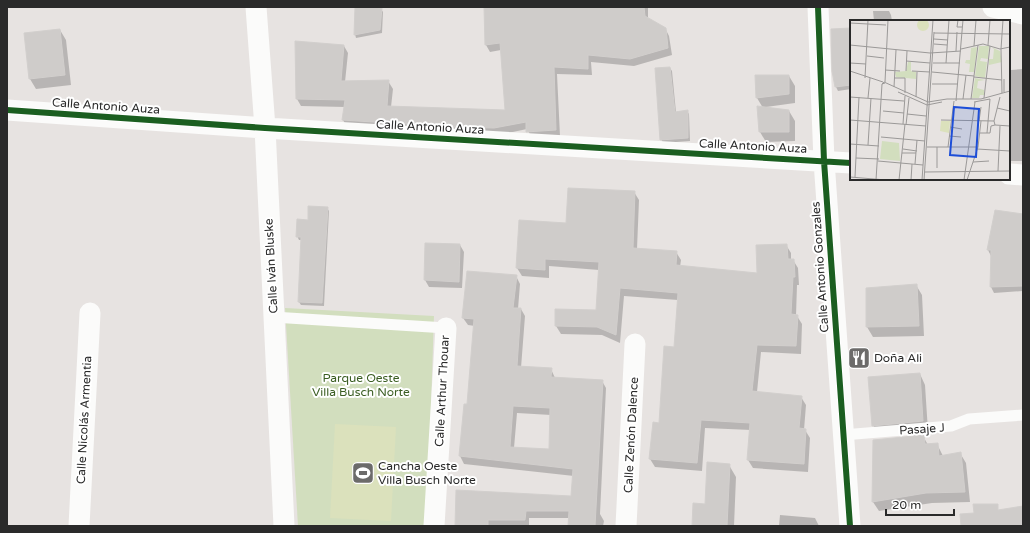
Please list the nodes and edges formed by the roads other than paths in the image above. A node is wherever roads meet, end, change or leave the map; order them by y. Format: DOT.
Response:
graph roads {
  1 [pos="256,7"];
  2 [pos="818,7"];
  3 [pos="993,7"];
  4 [pos="1023,14"];
  5 [pos="7,110"];
  6 [pos="265,128"];
  7 [pos="824,161"];
  8 [pos="850,163"];
  9 [pos="1010,174"];
  10 [pos="1023,176"];
  11 [pos="90,313"];
  12 [pos="273,317"];
  13 [pos="446,328"];
  14 [pos="635,344"];
  15 [pos="1023,415"];
  16 [pos="844,435"];
  17 [pos="79,526"];
  18 [pos="284,526"];
  19 [pos="434,526"];
  20 [pos="626,526"];
  21 [pos="850,526"];
  1 -- 6 [label="street, Calle Iván Bluske"];
  2 -- 7 [label="street, Calle Antonio Gonzales"];
  3 -- 4 [label="street"];
  5 -- 6 [label="street, Calle Antonio Auza"];
  6 -- 7 [label="street, Calle Antonio Auza"];
  6 -- 12 [label="street, Calle Iván Bluske"];
  7 -- 8 [label="street, Calle Antonio Auza"];
  7 -- 16 [label="street, Calle Antonio Gonzales"];
  9 -- 10 [label="street"];
  11 -- 17 [label="street, Calle Nicolás Armentia"];
  12 -- 13 [label="lane"];
  12 -- 18 [label="street, Calle Iván Bluske"];
  13 -- 19 [label="street, Calle Arthur Thouar"];
  14 -- 20 [label="street, Calle Zenón Dalence"];
  15 -- 16 [label="lane, Pasaje J"];
  16 -- 21 [label="street, Calle Antonio Gonzales"];
}
